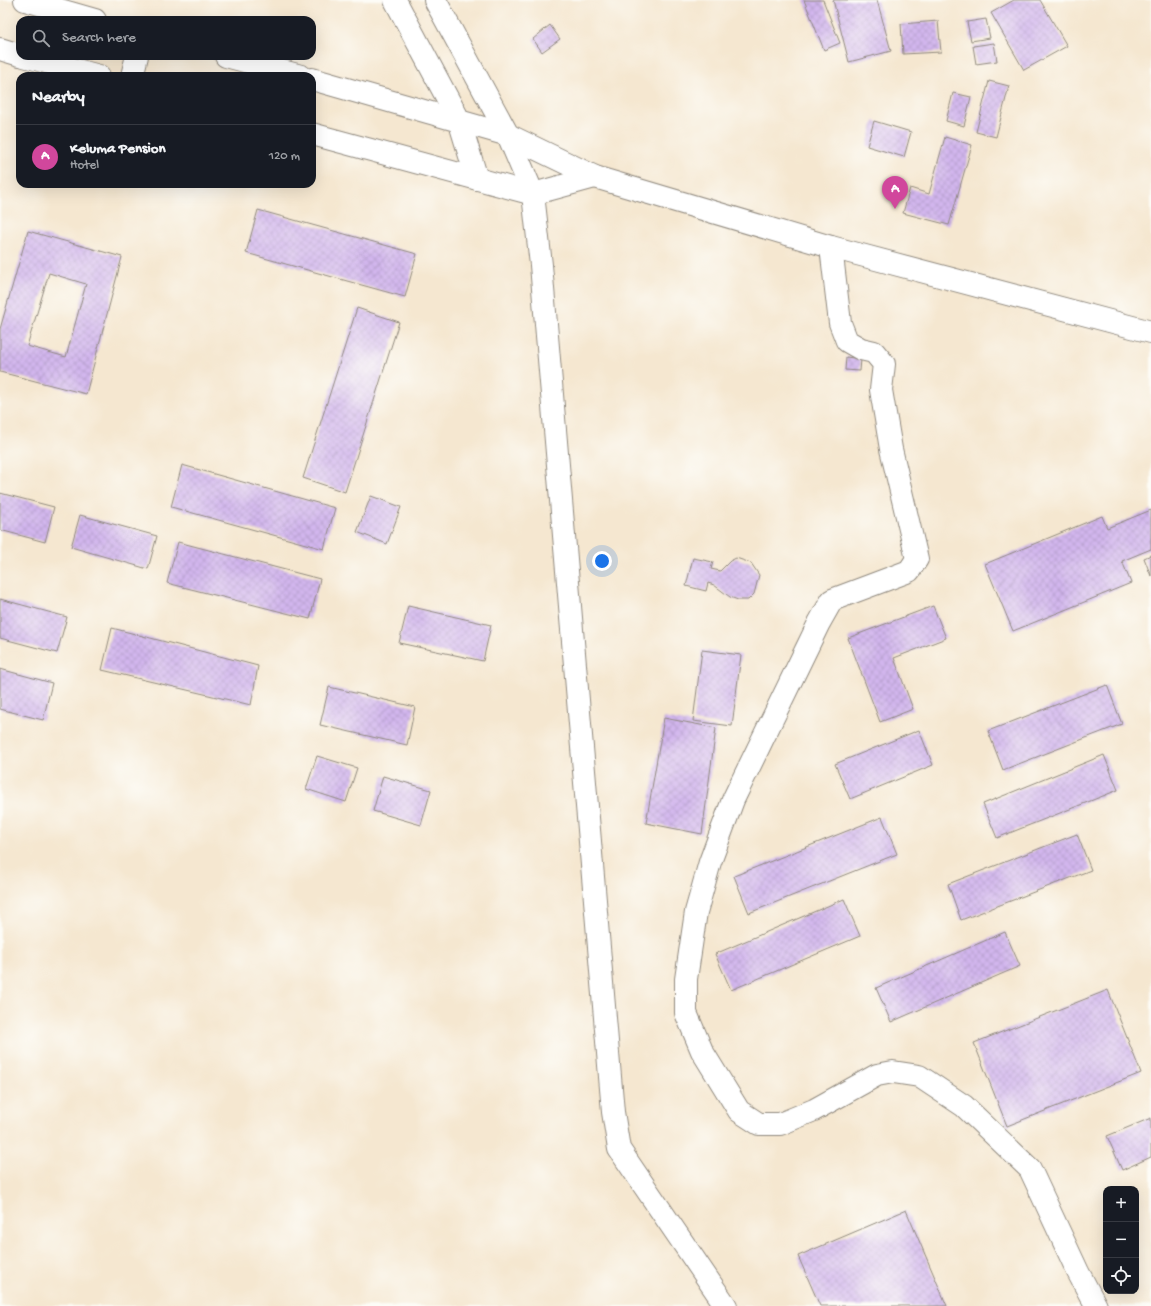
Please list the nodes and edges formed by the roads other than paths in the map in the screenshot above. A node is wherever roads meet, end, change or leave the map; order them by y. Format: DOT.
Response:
graph roads {
  1 [pos="25,0"];
  2 [pos="395,0"];
  3 [pos="435,0"];
  4 [pos="81,16"];
  5 [pos="0,50"];
  6 [pos="16,54"];
  7 [pos="39,60"];
  8 [pos="136,60"];
  9 [pos="241,60"];
  10 [pos="84,72"];
  11 [pos="133,72"];
  12 [pos="286,72"];
  13 [pos="316,80"];
  14 [pos="459,120"];
  15 [pos="508,134"];
  16 [pos="316,135"];
  17 [pos="595,177"];
  18 [pos="477,180"];
  19 [pos="533,194"];
  20 [pos="831,247"];
  21 [pos="1151,332"];
  22 [pos="726,1306"];
  23 [pos="1096,1306"];
  1 -- 4 [label="street"];
  2 -- 14 [label="street"];
  3 -- 15 [label="street"];
  5 -- 6 [label="street"];
  7 -- 10 [label="street"];
  8 -- 11 [label="street"];
  9 -- 12 [label="street"];
  13 -- 14 [label="street"];
  14 -- 15 [label="street"];
  14 -- 18 [label="street"];
  15 -- 17 [label="street"];
  15 -- 19 [label="street"];
  16 -- 18 [label="street"];
  17 -- 19 [label="street"];
  17 -- 20 [label="street"];
  18 -- 19 [label="street"];
  19 -- 22 [label="street"];
  20 -- 21 [label="street"];
  20 -- 23 [label="street"];
}
